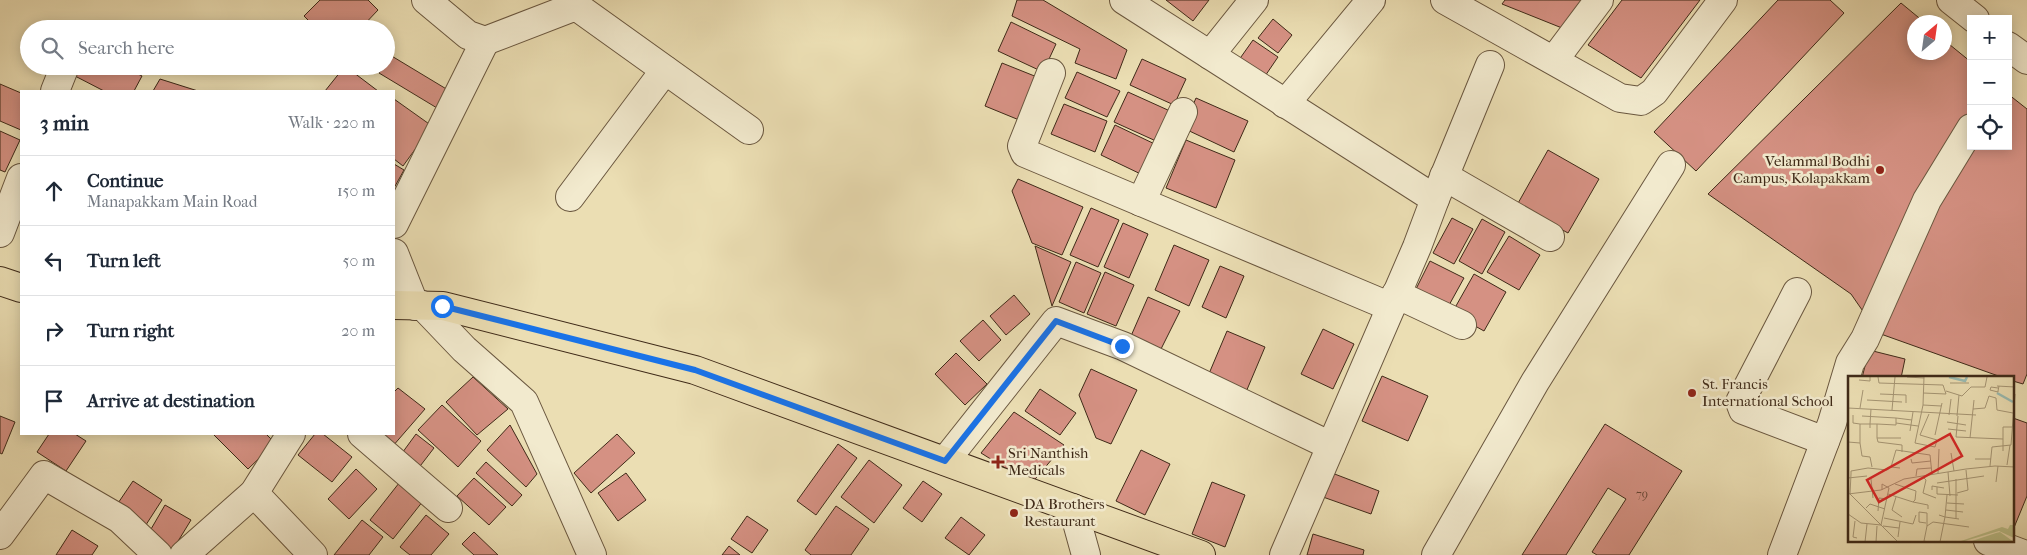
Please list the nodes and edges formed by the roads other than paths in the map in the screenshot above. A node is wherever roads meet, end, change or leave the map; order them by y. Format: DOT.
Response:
graph roads {
  1 [pos="426,0"];
  2 [pos="1254,0"];
  3 [pos="1371,0"];
  4 [pos="1445,0"];
  5 [pos="1599,0"];
  6 [pos="1723,0"];
  7 [pos="1951,0"];
  8 [pos="1131,2"];
  9 [pos="579,3"];
  10 [pos="1487,9"];
  11 [pos="1970,15"];
  12 [pos="485,41"];
  13 [pos="1210,55"];
  14 [pos="1554,60"];
  15 [pos="1490,65"];
  16 [pos="665,70"];
  17 [pos="1051,72"];
  18 [pos="61,75"];
  19 [pos="55,90"];
  20 [pos="1285,104"];
  21 [pos="1183,112"];
  22 [pos="749,130"];
  23 [pos="1967,135"];
  24 [pos="1672,165"];
  25 [pos="20,181"];
  26 [pos="1440,187"];
  27 [pos="570,197"];
  28 [pos="1141,202"];
  29 [pos="395,222"];
  30 [pos="0,233"];
  31 [pos="1550,237"];
  32 [pos="395,256"];
  33 [pos="0,280"];
  34 [pos="20,288"];
  35 [pos="1797,292"];
  36 [pos="1393,300"];
  37 [pos="410,305"];
  38 [pos="1462,325"];
  39 [pos="290,435"];
  40 [pos="363,435"];
  41 [pos="1825,441"];
  42 [pos="1331,446"];
  43 [pos="945,461"];
  44 [pos="254,493"];
  45 [pos="448,508"];
  46 [pos="1073,508"];
  47 [pos="0,535"];
  48 [pos="1991,542"];
  49 [pos="158,555"];
  50 [pos="184,555"];
  51 [pos="313,555"];
  52 [pos="591,555"];
  53 [pos="1086,555"];
  54 [pos="1201,555"];
  55 [pos="1284,555"];
  56 [pos="1436,555"];
  57 [pos="1782,555"];
  58 [pos="2026,555"];
  1 -- 12 [label="street"];
  2 -- 13 [label="street"];
  3 -- 20 [label="street"];
  4 -- 10 [label="street"];
  5 -- 14 [label="street"];
  6 -- 14 [label="street"];
  7 -- 11 [label="street"];
  8 -- 13 [label="street"];
  9 -- 12 [label="street"];
  9 -- 16 [label="street"];
  10 -- 14 [label="street"];
  12 -- 29 [label="street"];
  13 -- 20 [label="street"];
  15 -- 26 [label="street"];
  16 -- 22 [label="street"];
  16 -- 27 [label="street"];
  17 -- 28 [label="street"];
  18 -- 19 [label="street"];
  20 -- 26 [label="street"];
  21 -- 28 [label="street"];
  23 -- 41 [label="street"];
  24 -- 56 [label="street"];
  25 -- 30 [label="street"];
  26 -- 31 [label="street"];
  26 -- 36 [label="street"];
  28 -- 36 [label="street"];
  32 -- 37 [label="street"];
  33 -- 34 [label="main road"];
  35 -- 41 [label="street"];
  36 -- 38 [label="street"];
  36 -- 42 [label="street"];
  37 -- 43 [label="main road"];
  37 -- 52 [label="street"];
  39 -- 44 [label="street"];
  40 -- 45 [label="street"];
  41 -- 57 [label="street"];
  42 -- 43 [label="street"];
  42 -- 55 [label="street"];
  43 -- 46 [label="main road"];
  44 -- 50 [label="street"];
  44 -- 51 [label="street"];
  46 -- 53 [label="street"];
  46 -- 54 [label="main road"];
  47 -- 49 [label="street"];
  48 -- 58 [label="street"];
}
